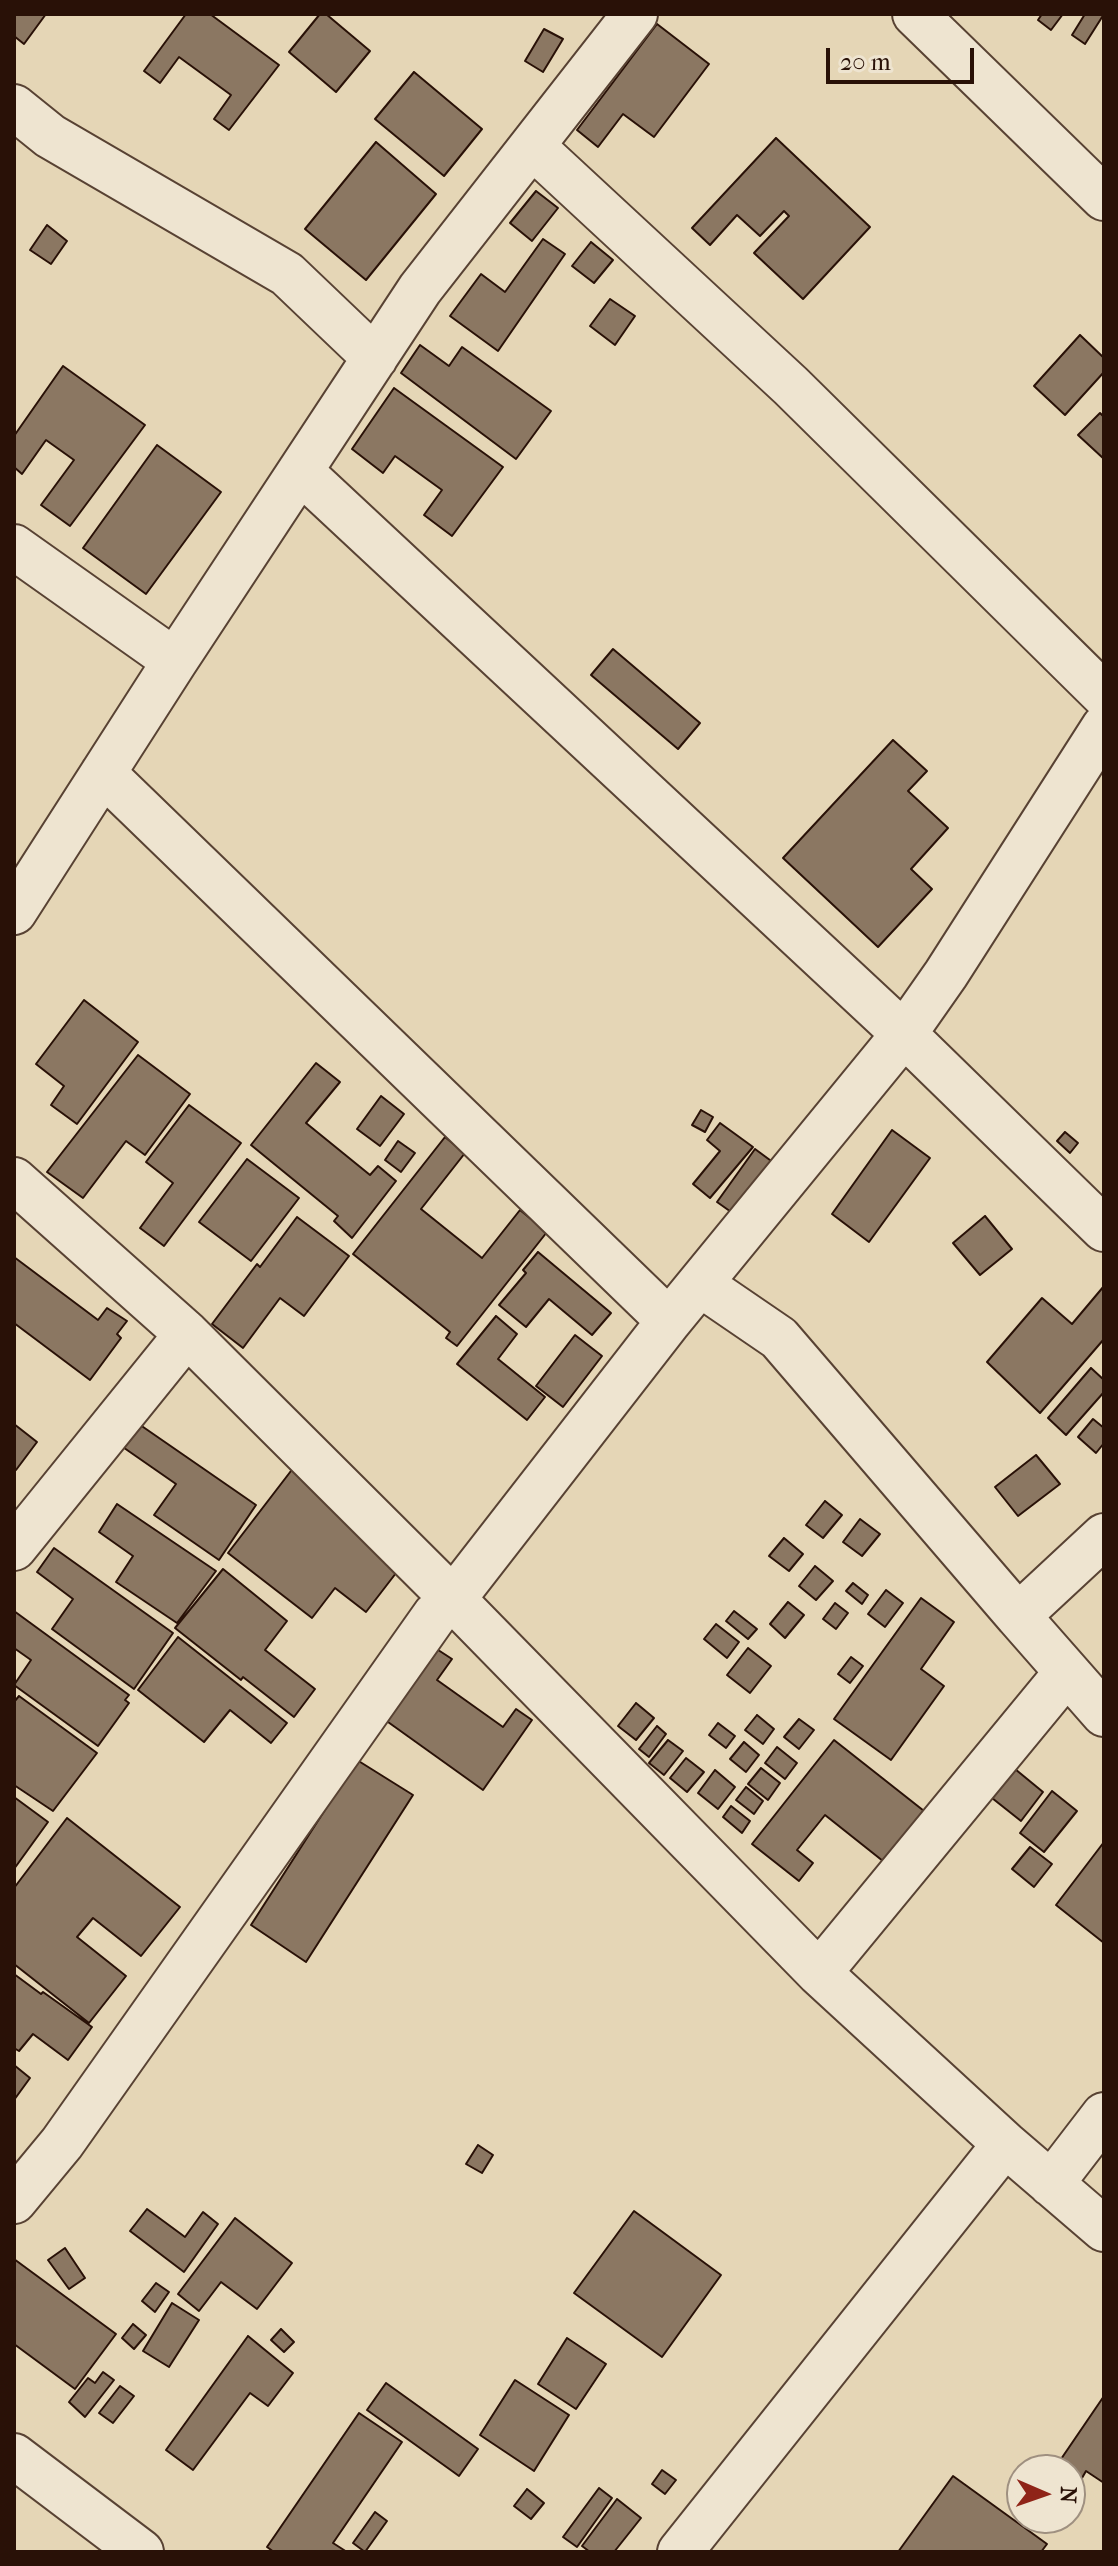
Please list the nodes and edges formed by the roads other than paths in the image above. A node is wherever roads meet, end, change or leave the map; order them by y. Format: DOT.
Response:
graph roads {
  1 [pos="635,14"];
  2 [pos="915,14"];
  3 [pos="14,107"];
  4 [pos="532,146"];
  5 [pos="1104,198"];
  6 [pos="375,358"];
  7 [pos="300,471"];
  8 [pos="14,547"];
  9 [pos="175,661"];
  10 [pos="1104,695"];
  11 [pos="1104,727"];
  12 [pos="103,773"];
  13 [pos="14,912"];
  14 [pos="904,1034"];
  15 [pos="14,1180"];
  16 [pos="1104,1229"];
  17 [pos="700,1284"];
  18 [pos="669,1321"];
  19 [pos="187,1334"];
  20 [pos="1104,1536"];
  21 [pos="14,1548"];
  22 [pos="453,1599"];
  23 [pos="1018,1616"];
  24 [pos="1067,1672"];
  25 [pos="1104,1714"];
  26 [pos="819,1973"];
  27 [pos="1104,2115"];
  28 [pos="1005,2144"];
  29 [pos="1051,2184"];
  30 [pos="14,2201"];
  31 [pos="1104,2229"];
  32 [pos="16,2461"];
  33 [pos="141,2552"];
  34 [pos="680,2552"];
  1 -- 4 [label="street"];
  2 -- 5 [label="street"];
  3 -- 6 [label="street"];
  4 -- 6 [label="street"];
  4 -- 10 [label="street"];
  6 -- 7 [label="street"];
  7 -- 9 [label="street"];
  7 -- 14 [label="street"];
  8 -- 9 [label="street"];
  9 -- 12 [label="street"];
  11 -- 14 [label="street"];
  12 -- 13 [label="street"];
  12 -- 18 [label="street"];
  14 -- 16 [label="street"];
  14 -- 17 [label="street"];
  15 -- 19 [label="street"];
  17 -- 18 [label="street"];
  17 -- 23 [label="street"];
  18 -- 22 [label="street"];
  19 -- 21 [label="street"];
  19 -- 22 [label="street"];
  20 -- 23 [label="street"];
  22 -- 26 [label="street"];
  22 -- 30 [label="street"];
  23 -- 24 [label="street"];
  24 -- 25 [label="street"];
  24 -- 26 [label="street"];
  26 -- 28 [label="street"];
  27 -- 29 [label="street"];
  28 -- 29 [label="street"];
  28 -- 34 [label="street"];
  29 -- 31 [label="street"];
  32 -- 33 [label="street"];
}
